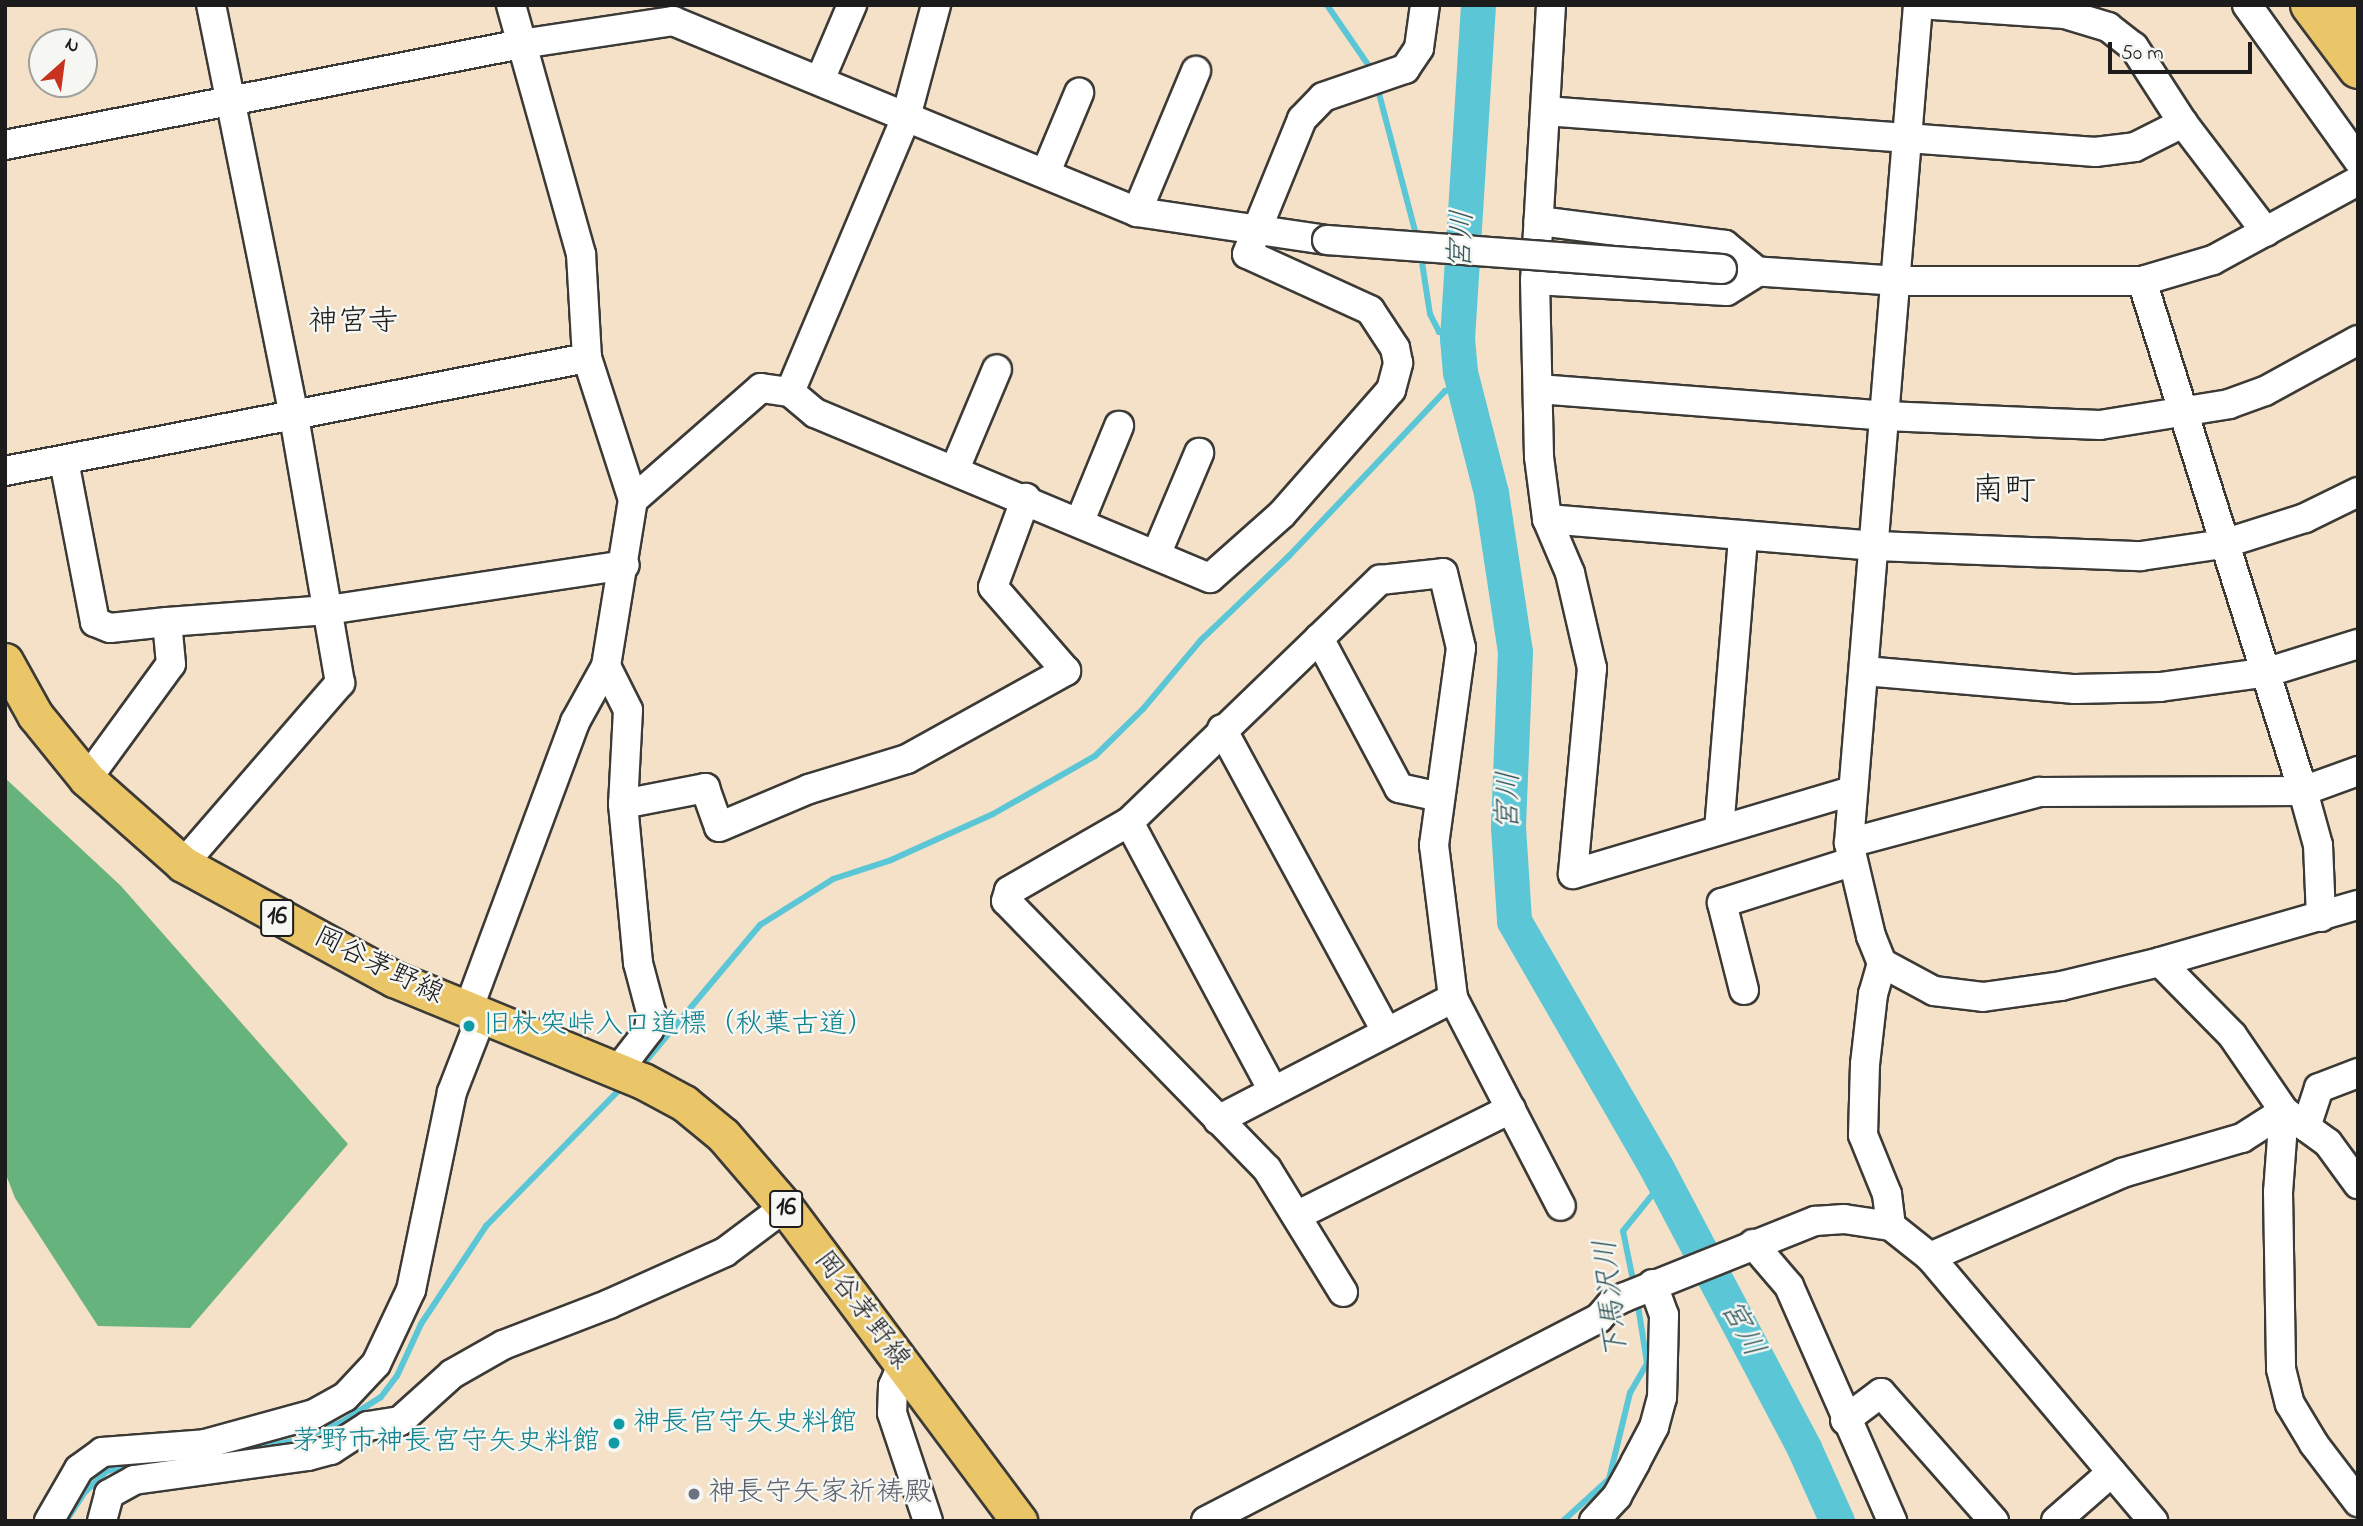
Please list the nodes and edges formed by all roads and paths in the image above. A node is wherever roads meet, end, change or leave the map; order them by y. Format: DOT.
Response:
graph roads {
  1 [pos="211,5"];
  2 [pos="511,5"];
  3 [pos="852,5"];
  4 [pos="936,5"];
  5 [pos="1551,5"];
  6 [pos="1918,5"];
  7 [pos="1933,5"];
  8 [pos="2247,5"];
  9 [pos="2310,5"];
  10 [pos="2348,5"];
  11 [pos="1420,10"];
  12 [pos="694,16"];
  13 [pos="2113,16"];
  14 [pos="2358,19"];
  15 [pos="521,44"];
  16 [pos="2358,69"];
  17 [pos="1196,71"];
  18 [pos="820,80"];
  19 [pos="1079,93"];
  20 [pos="230,102"];
  21 [pos="1545,111"];
  22 [pos="906,117"];
  23 [pos="2183,123"];
  24 [pos="1906,139"];
  25 [pos="5,145"];
  26 [pos="2358,160"];
  27 [pos="1046,172"];
  28 [pos="2358,181"];
  29 [pos="1138,212"];
  30 [pos="1539,221"];
  31 [pos="1254,232"];
  32 [pos="2266,232"];
  33 [pos="1758,272"];
  34 [pos="1535,280"];
  35 [pos="1896,281"];
  36 [pos="2142,281"];
  37 [pos="2358,340"];
  38 [pos="587,358"];
  39 [pos="998,369"];
  40 [pos="1538,389"];
  41 [pos="790,392"];
  42 [pos="2184,415"];
  43 [pos="294,416"];
  44 [pos="1885,416"];
  45 [pos="1119,426"];
  46 [pos="1199,453"];
  47 [pos="64,461"];
  48 [pos="956,469"];
  49 [pos="5,471"];
  50 [pos="2358,492"];
  51 [pos="1026,498"];
  52 [pos="633,500"];
  53 [pos="1547,519"];
  54 [pos="1080,521"];
  55 [pos="1743,535"];
  56 [pos="2223,544"];
  57 [pos="1876,546"];
  58 [pos="1156,555"];
  59 [pos="625,565"];
  60 [pos="328,610"];
  61 [pos="167,622"];
  62 [pos="1319,638"];
  63 [pos="2358,644"];
  64 [pos="5,661"];
  65 [pos="606,666"];
  66 [pos="1864,671"];
  67 [pos="2268,673"];
  68 [pos="1222,729"];
  69 [pos="2358,771"];
  70 [pos="87,779"];
  71 [pos="1852,791"];
  72 [pos="2303,791"];
  73 [pos="1440,797"];
  74 [pos="623,804"];
  75 [pos="1129,822"];
  76 [pos="1719,830"];
  77 [pos="1850,853"];
  78 [pos="183,864"];
  79 [pos="2358,905"];
  80 [pos="2321,917"];
  81 [pos="2160,962"];
  82 [pos="1882,963"];
  83 [pos="1744,990"];
  84 [pos="1453,999"];
  85 [pos="475,1012"];
  86 [pos="1386,1031"];
  87 [pos="2358,1073"];
  88 [pos="629,1074"];
  89 [pos="1273,1091"];
  90 [pos="1511,1109"];
  91 [pos="2284,1111"];
  92 [pos="1218,1120"];
  93 [pos="2306,1128"];
  94 [pos="2358,1184"];
  95 [pos="1561,1206"];
  96 [pos="785,1207"];
  97 [pos="1298,1215"];
  98 [pos="1891,1226"];
  99 [pos="1746,1247"];
  100 [pos="1930,1257"];
  101 [pos="1646,1287"];
  102 [pos="1343,1292"];
  103 [pos="902,1366"];
  104 [pos="358,1412"];
  105 [pos="1845,1420"];
  106 [pos="2112,1472"];
  107 [pos="94,1481"];
  108 [pos="2358,1502"];
  109 [pos="49,1521"];
  110 [pos="102,1521"];
  111 [pos="928,1521"];
  112 [pos="1019,1521"];
  113 [pos="1206,1521"];
  114 [pos="1594,1521"];
  115 [pos="1892,1521"];
  116 [pos="1994,1521"];
  117 [pos="2056,1521"];
  118 [pos="2153,1521"];
  1 -- 20 [label="street"];
  2 -- 15 [label="street"];
  3 -- 18 [label="street"];
  4 -- 22 [label="street"];
  5 -- 21 [label="street"];
  6 -- 24 [label="street"];
  7 -- 13 [label="street"];
  8 -- 26 [label="street"];
  9 -- 16 [label="highway"];
  10 -- 14 [label="highway"];
  11 -- 31 [label="street"];
  12 -- 15 [label="street"];
  12 -- 18 [label="street"];
  13 -- 23 [label="street"];
  15 -- 20 [label="street"];
  15 -- 38 [label="street"];
  17 -- 29 [label="street"];
  18 -- 22 [label="street"];
  19 -- 27 [label="street"];
  20 -- 25 [label="street"];
  20 -- 43 [label="street"];
  21 -- 24 [label="street"];
  21 -- 30 [label="street"];
  22 -- 27 [label="street"];
  22 -- 41 [label="street"];
  23 -- 24 [label="street"];
  23 -- 32 [label="street"];
  24 -- 35 [label="street"];
  27 -- 29 [label="street"];
  28 -- 32 [label="street"];
  29 -- 31 [label="street"];
  30 -- 33 [label="street"];
  30 -- 34 [label="street"];
  31 -- 33 [label="street, bridge"];
  31 -- 58 [label="street"];
  32 -- 36 [label="street"];
  33 -- 34 [label="street"];
  33 -- 35 [label="street"];
  34 -- 40 [label="street"];
  35 -- 36 [label="street"];
  35 -- 44 [label="street"];
  36 -- 42 [label="street"];
  37 -- 42 [label="street"];
  38 -- 43 [label="street"];
  38 -- 52 [label="street"];
  39 -- 48 [label="street"];
  40 -- 44 [label="street"];
  40 -- 53 [label="street"];
  41 -- 48 [label="street"];
  41 -- 52 [label="street"];
  42 -- 44 [label="street"];
  42 -- 56 [label="street"];
  43 -- 47 [label="street"];
  43 -- 60 [label="street"];
  44 -- 57 [label="street"];
  45 -- 54 [label="street"];
  46 -- 58 [label="street"];
  47 -- 49 [label="street"];
  47 -- 61 [label="street"];
  48 -- 51 [label="street"];
  50 -- 56 [label="street"];
  51 -- 54 [label="street"];
  51 -- 74 [label="street"];
  52 -- 59 [label="street"];
  53 -- 55 [label="street"];
  53 -- 76 [label="street"];
  54 -- 58 [label="street"];
  55 -- 57 [label="street"];
  55 -- 76 [label="street"];
  56 -- 57 [label="street"];
  56 -- 67 [label="street"];
  57 -- 66 [label="street"];
  59 -- 60 [label="street"];
  59 -- 65 [label="street"];
  60 -- 61 [label="street"];
  60 -- 78 [label="street"];
  61 -- 70 [label="street"];
  62 -- 68 [label="street"];
  62 -- 73 [label="street"];
  62 -- 73 [label="street"];
  63 -- 67 [label="street"];
  64 -- 70 [label="main road, 岡谷茅野線 / 16"];
  65 -- 74 [label="street"];
  65 -- 85 [label="street"];
  66 -- 67 [label="street"];
  66 -- 71 [label="street"];
  67 -- 72 [label="street"];
  68 -- 75 [label="street"];
  68 -- 86 [label="street"];
  69 -- 72 [label="street"];
  70 -- 78 [label="main road, 岡谷茅野線 / 16"];
  71 -- 76 [label="street"];
  71 -- 77 [label="street"];
  72 -- 77 [label="street"];
  72 -- 80 [label="street"];
  73 -- 84 [label="street"];
  74 -- 88 [label="street"];
  75 -- 89 [label="street"];
  75 -- 92 [label="street"];
  77 -- 82 [label="street"];
  77 -- 83 [label="street"];
  78 -- 85 [label="main road, 岡谷茅野線 / 16"];
  79 -- 80 [label="street"];
  80 -- 81 [label="street"];
  81 -- 82 [label="street"];
  81 -- 91 [label="street"];
  82 -- 98 [label="street"];
  84 -- 86 [label="street"];
  84 -- 90 [label="street"];
  85 -- 88 [label="main road, 岡谷茅野線 / 16"];
  85 -- 104 [label="street"];
  86 -- 89 [label="street"];
  87 -- 93 [label="street"];
  88 -- 96 [label="main road, 岡谷茅野線 / 16"];
  89 -- 92 [label="street"];
  90 -- 95 [label="street"];
  90 -- 97 [label="street"];
  91 -- 93 [label="street"];
  91 -- 100 [label="street"];
  91 -- 108 [label="street"];
  92 -- 97 [label="street"];
  93 -- 94 [label="street"];
  96 -- 103 [label="main road, 岡谷茅野線 / 16"];
  96 -- 104 [label="street"];
  97 -- 102 [label="street"];
  98 -- 99 [label="street"];
  98 -- 100 [label="street"];
  99 -- 101 [label="street"];
  99 -- 105 [label="street"];
  100 -- 106 [label="street"];
  101 -- 113 [label="street"];
  101 -- 114 [label="street"];
  103 -- 111 [label="street"];
  103 -- 112 [label="main road, 岡谷茅野線 / 16"];
  104 -- 107 [label="street"];
  104 -- 107 [label="street"];
  105 -- 115 [label="street"];
  105 -- 116 [label="street"];
  106 -- 117 [label="street"];
  106 -- 118 [label="street"];
  107 -- 109 [label="street"];
  107 -- 110 [label="street"];
}
